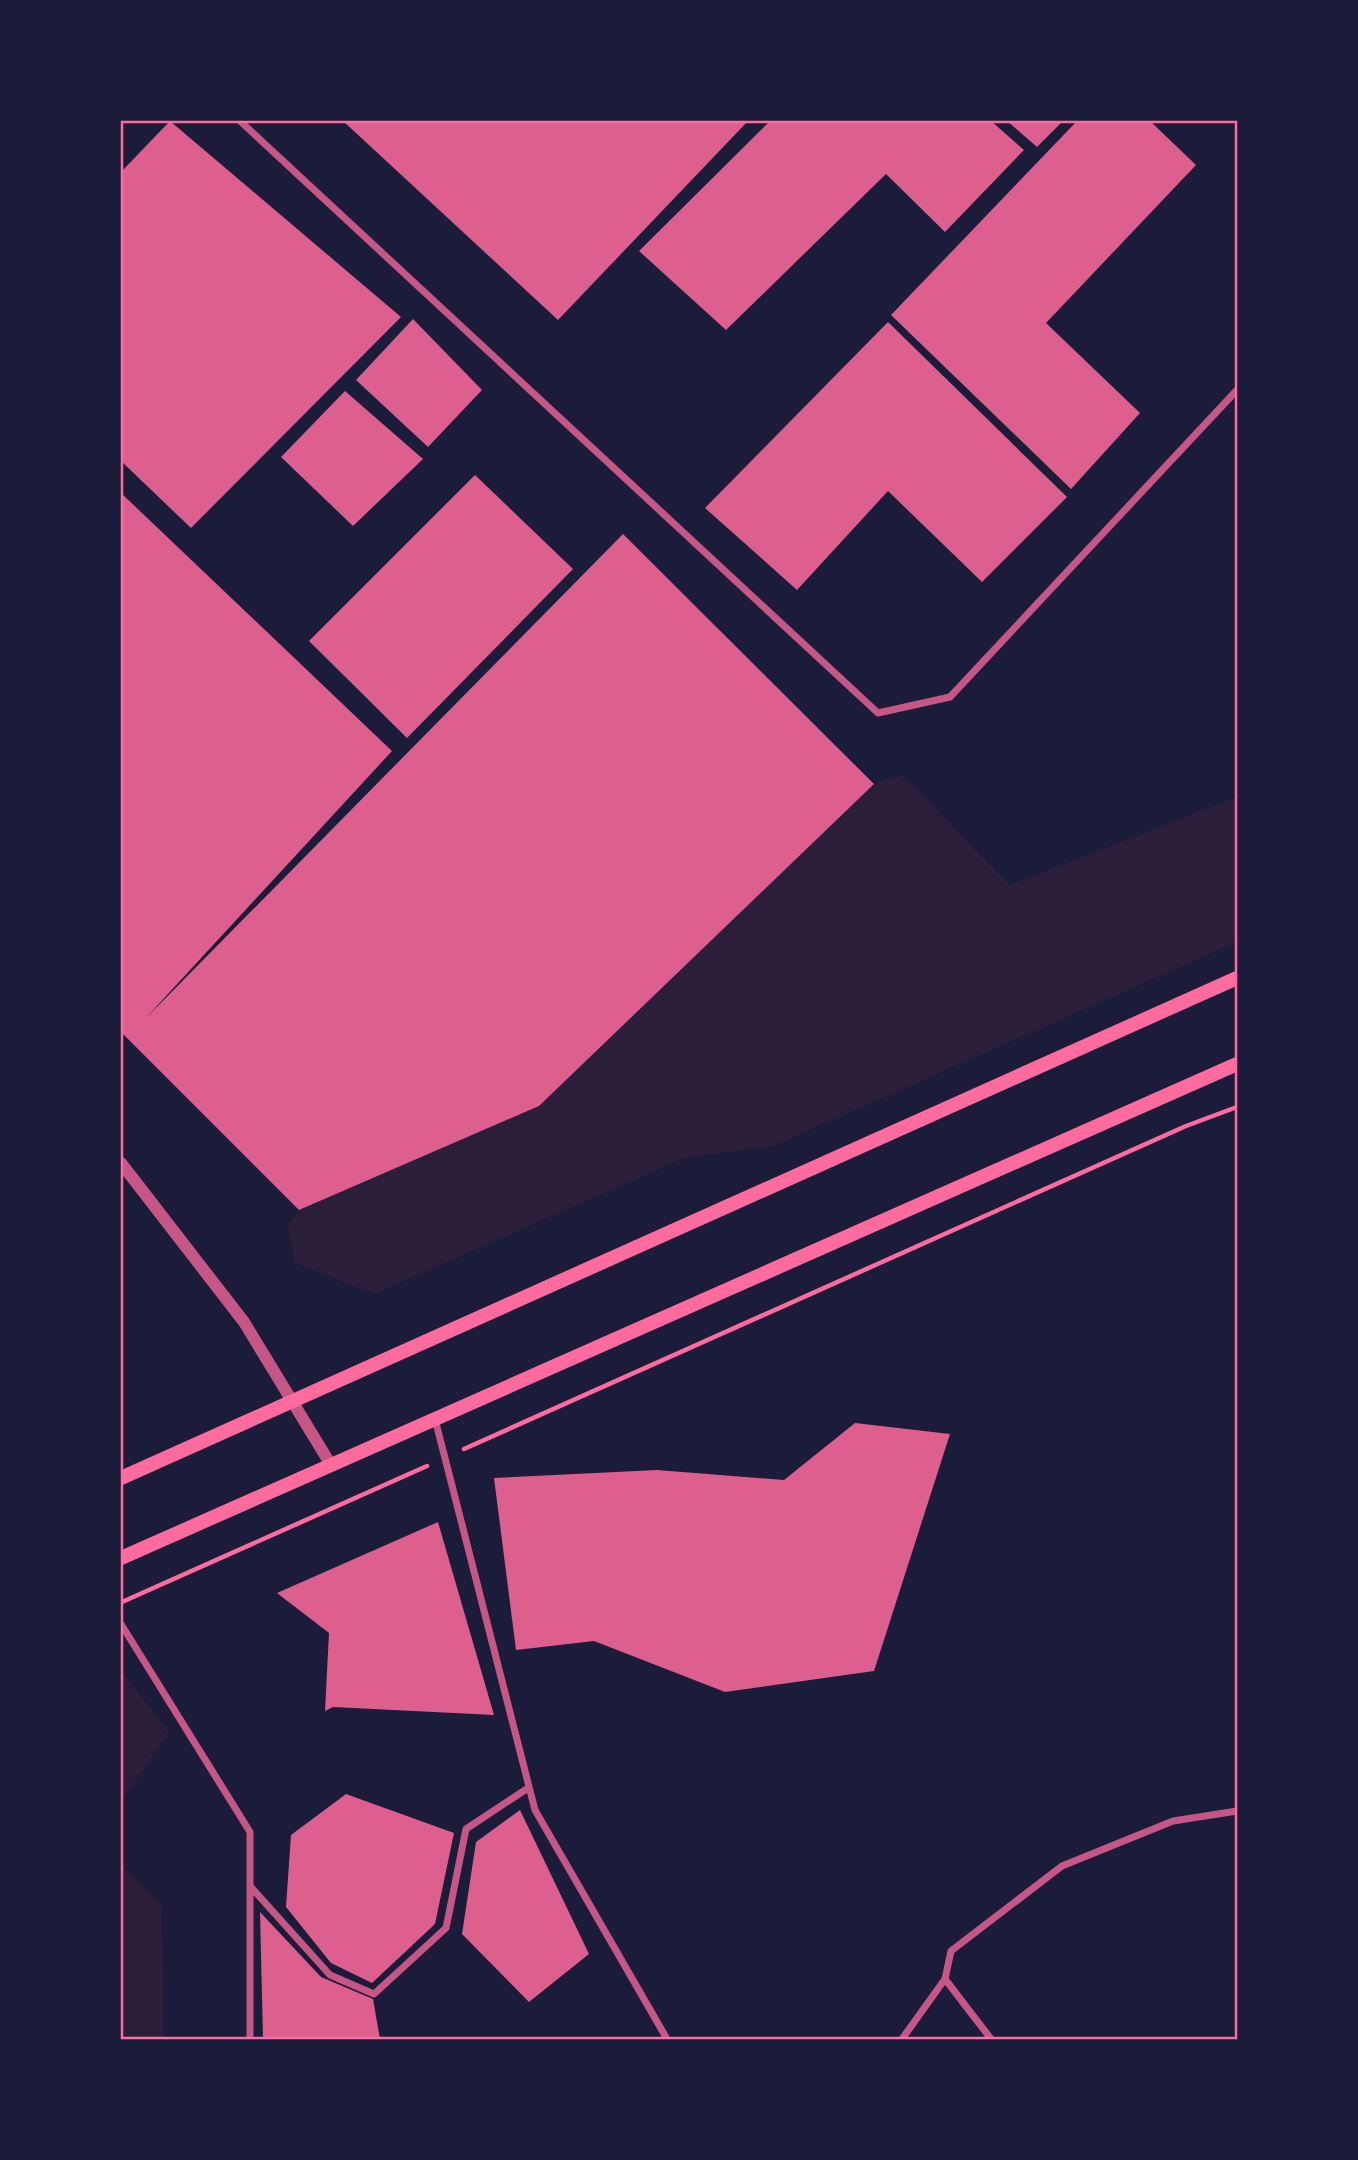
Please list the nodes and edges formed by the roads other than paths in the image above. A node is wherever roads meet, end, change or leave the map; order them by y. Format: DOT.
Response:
graph roads {
  1 [pos="240,121"];
  2 [pos="1237,390"];
  3 [pos="1237,978"];
  4 [pos="1237,1064"];
  5 [pos="121,1163"];
  6 [pos="295,1400"];
  7 [pos="435,1419"];
  8 [pos="331,1465"];
  9 [pos="121,1478"];
  10 [pos="121,1558"];
  11 [pos="121,1624"];
  12 [pos="528,1788"];
  13 [pos="1237,1811"];
  14 [pos="250,1885"];
  15 [pos="945,1979"];
  16 [pos="250,2039"];
  17 [pos="667,2039"];
  18 [pos="902,2039"];
  19 [pos="991,2039"];
  1 -- 2 [label="street"];
  3 -- 6 [label="main road"];
  4 -- 7 [label="main road"];
  5 -- 6 [label="street"];
  6 -- 8 [label="street"];
  6 -- 9 [label="main road"];
  7 -- 8 [label="main road"];
  7 -- 12 [label="street"];
  8 -- 10 [label="main road"];
  11 -- 14 [label="street"];
  12 -- 14 [label="street"];
  12 -- 17 [label="street"];
  13 -- 15 [label="street"];
  14 -- 16 [label="street"];
  15 -- 18 [label="street"];
  15 -- 19 [label="street"];
}
